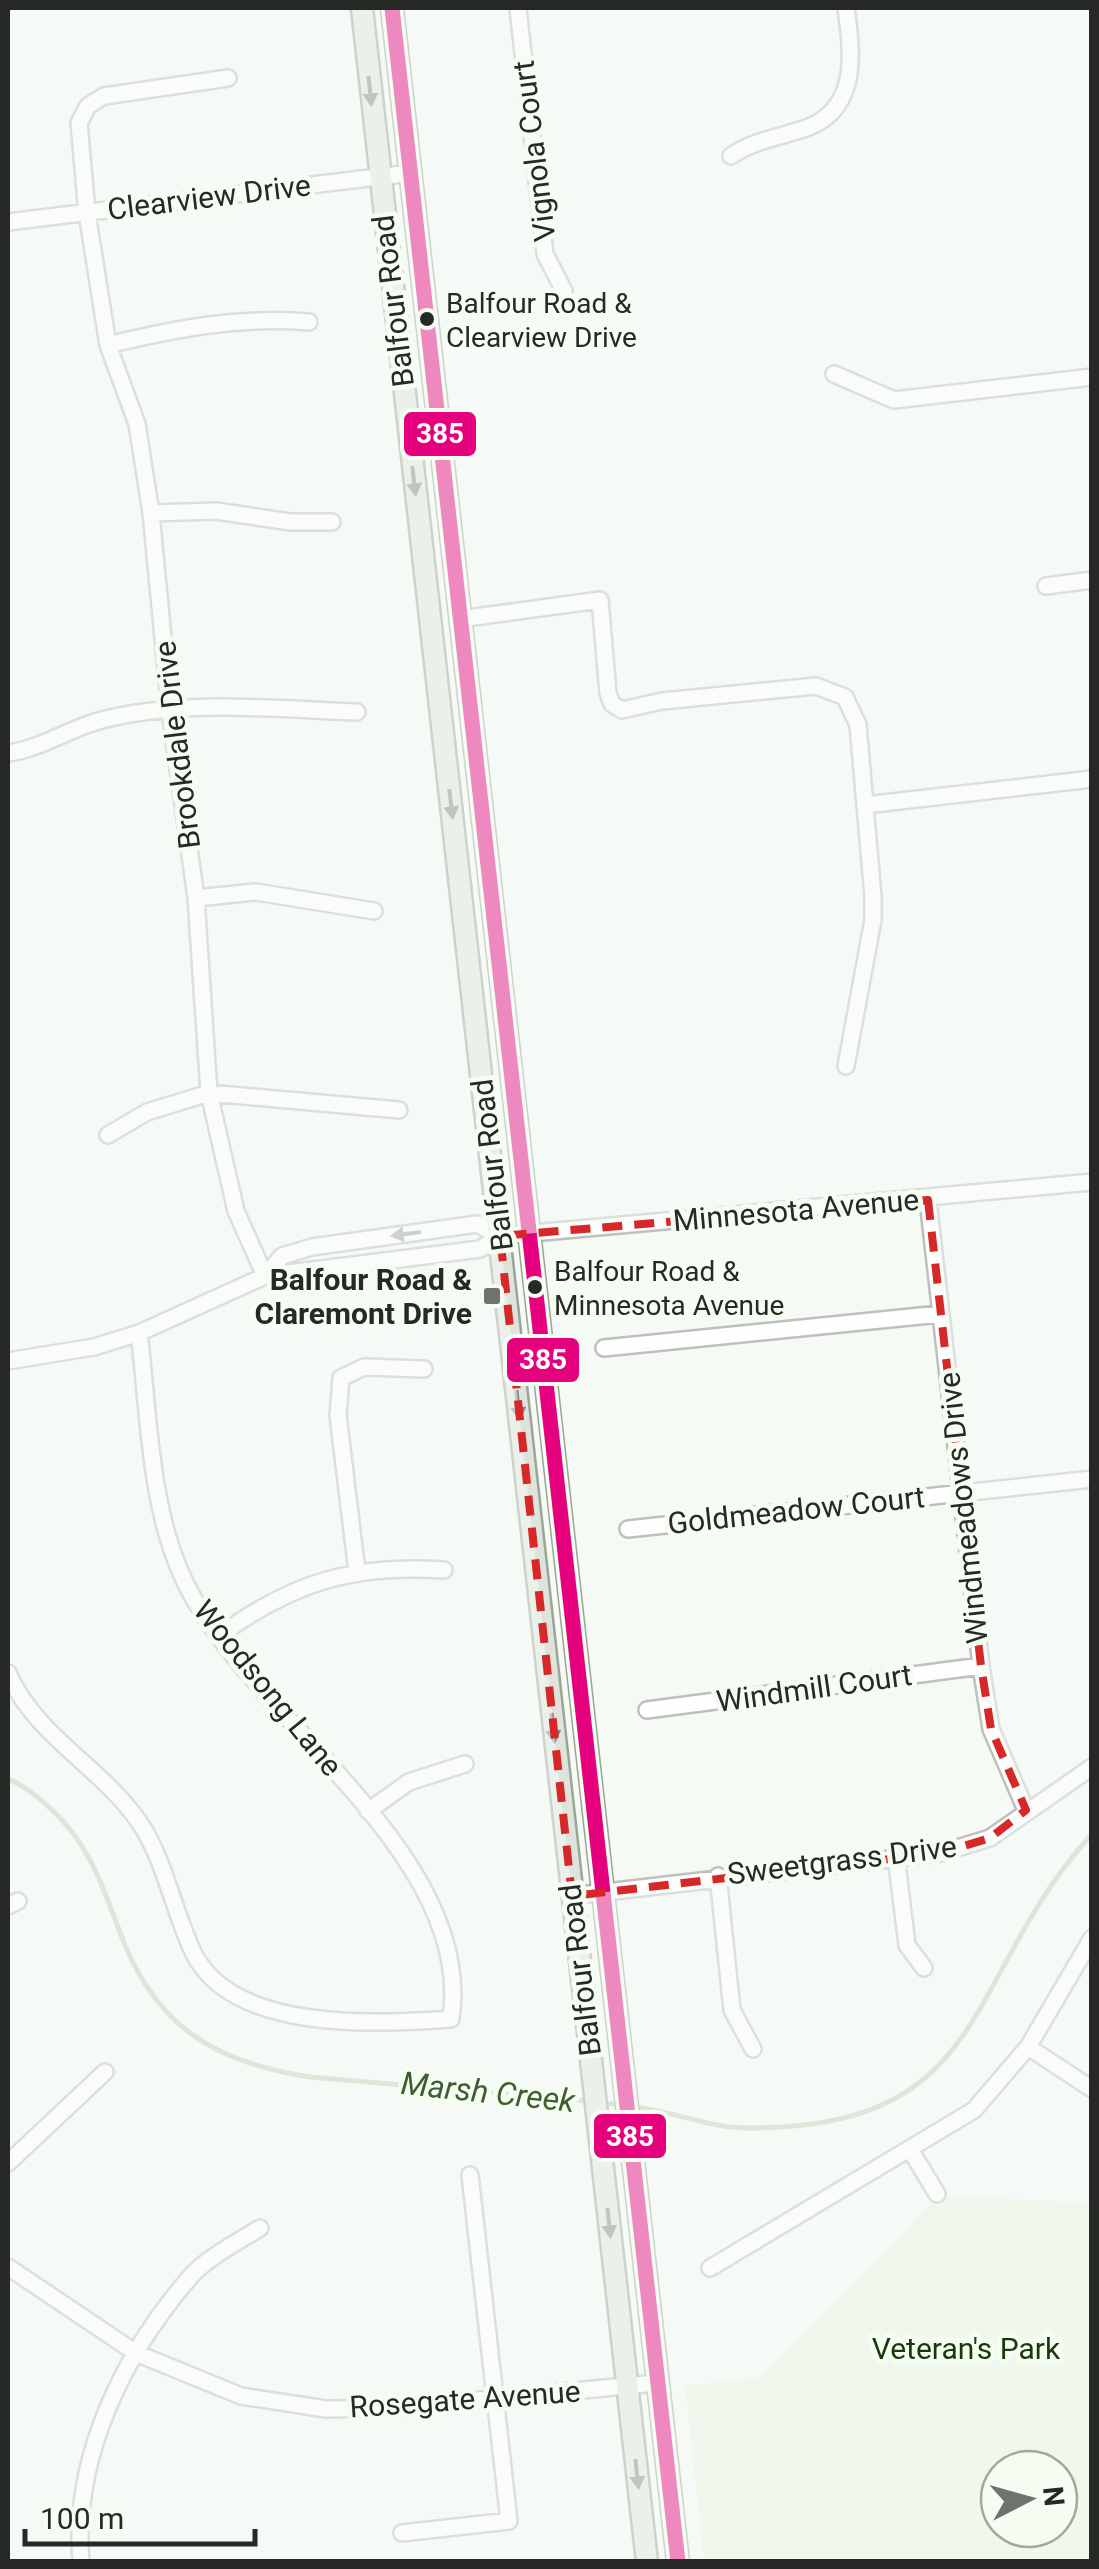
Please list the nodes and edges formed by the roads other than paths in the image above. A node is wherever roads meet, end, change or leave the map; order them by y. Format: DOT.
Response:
graph roads {
  1 [pos="362,8"];
  2 [pos="392,8"];
  3 [pos="518,8"];
  4 [pos="846,8"];
  5 [pos="228,78"];
  6 [pos="731,156"];
  7 [pos="410,173"];
  8 [pos="378,176"];
  9 [pos="87,213"];
  10 [pos="8,222"];
  11 [pos="564,290"];
  12 [pos="309,322"];
  13 [pos="108,346"];
  14 [pos="834,374"];
  15 [pos="1092,377"];
  16 [pos="152,514"];
  17 [pos="332,522"];
  18 [pos="1092,580"];
  19 [pos="1046,586"];
  20 [pos="460,620"];
  21 [pos="170,710"];
  22 [pos="357,712"];
  23 [pos="8,753"];
  24 [pos="1092,779"];
  25 [pos="865,805"];
  26 [pos="196,898"];
  27 [pos="374,911"];
  28 [pos="846,1066"];
  29 [pos="209,1093"];
  30 [pos="399,1110"];
  31 [pos="108,1135"];
  32 [pos="1092,1182"];
  33 [pos="928,1200"];
  34 [pos="529,1233"];
  35 [pos="500,1236"];
  36 [pos="265,1276"];
  37 [pos="940,1314"];
  38 [pos="139,1333"];
  39 [pos="604,1348"];
  40 [pos="8,1361"];
  41 [pos="424,1369"];
  42 [pos="1092,1480"];
  43 [pos="964,1491"];
  44 [pos="628,1529"];
  45 [pos="444,1570"];
  46 [pos="357,1572"];
  47 [pos="219,1636"];
  48 [pos="981,1666"];
  49 [pos="8,1673"];
  50 [pos="647,1710"];
  51 [pos="465,1764"];
  52 [pos="1092,1768"];
  53 [pos="1026,1810"];
  54 [pos="368,1811"];
  55 [pos="896,1856"];
  56 [pos="718,1876"];
  57 [pos="600,1892"];
  58 [pos="572,1896"];
  59 [pos="1092,1938"];
  60 [pos="924,1968"];
  61 [pos="1028,2048"];
  62 [pos="753,2049"];
  63 [pos="106,2072"];
  64 [pos="1092,2089"];
  65 [pos="911,2151"];
  66 [pos="8,2163"];
  67 [pos="470,2174"];
  68 [pos="937,2194"];
  69 [pos="260,2228"];
  70 [pos="8,2267"];
  71 [pos="710,2268"];
  72 [pos="136,2353"];
  73 [pos="657,2383"];
  74 [pos="627,2386"];
  75 [pos="495,2398"];
  76 [pos="402,2534"];
  77 [pos="80,2562"];
  78 [pos="647,2562"];
  79 [pos="678,2562"];
  1 -- 8 [label="main road, Balfour Road, one-way"];
  2 -- 7 [label="main road, Balfour Road"];
  3 -- 11 [label="street, Vignola Court"];
  4 -- 6 [label="street"];
  5 -- 9 [label="street, Brookdale Drive"];
  7 -- 8 [label="street, Clearview Drive"];
  7 -- 20 [label="main road, Balfour Road"];
  8 -- 9 [label="street, Clearview Drive"];
  8 -- 35 [label="main road, Balfour Road, one-way"];
  9 -- 10 [label="street, Clearview Drive"];
  9 -- 13 [label="street, Brookdale Drive"];
  12 -- 13 [label="street"];
  13 -- 16 [label="street, Brookdale Drive"];
  14 -- 15 [label="street"];
  16 -- 17 [label="street"];
  16 -- 21 [label="street, Brookdale Drive"];
  18 -- 19 [label="street"];
  20 -- 25 [label="street"];
  20 -- 34 [label="main road, Balfour Road"];
  21 -- 22 [label="street"];
  21 -- 23 [label="street"];
  21 -- 26 [label="street, Brookdale Drive"];
  24 -- 25 [label="street"];
  25 -- 28 [label="street"];
  26 -- 27 [label="street"];
  26 -- 29 [label="street, Brookdale Drive"];
  29 -- 30 [label="street"];
  29 -- 31 [label="street"];
  29 -- 36 [label="street, Brookdale Drive"];
  32 -- 33 [label="street, Minnesota Avenue"];
  33 -- 34 [label="street, Minnesota Avenue"];
  33 -- 37 [label="street, Windmeadows Drive"];
  34 -- 35 [label="street, Minnesota Avenue"];
  34 -- 57 [label="main road, Balfour Road"];
  35 -- 36 [label="street"];
  35 -- 36 [label="street, one-way"];
  35 -- 58 [label="main road, Balfour Road, one-way"];
  36 -- 38 [label="street"];
  37 -- 39 [label="street"];
  37 -- 43 [label="street, Windmeadows Drive"];
  38 -- 40 [label="street"];
  38 -- 47 [label="street, Woodsong Lane"];
  41 -- 46 [label="street"];
  42 -- 43 [label="street, Goldmeadow Court"];
  43 -- 44 [label="street, Goldmeadow Court"];
  43 -- 48 [label="street, Windmeadows Drive"];
  45 -- 46 [label="street"];
  46 -- 47 [label="street"];
  47 -- 54 [label="street, Woodsong Lane"];
  48 -- 50 [label="street, Windmill Court"];
  48 -- 53 [label="street, Windmeadows Drive"];
  49 -- 54 [label="street, Woodsong Lane"];
  51 -- 54 [label="street"];
  52 -- 53 [label="street, Sweetgrass Drive"];
  53 -- 55 [label="street, Sweetgrass Drive"];
  55 -- 56 [label="street, Sweetgrass Drive"];
  55 -- 60 [label="street"];
  56 -- 57 [label="street, Sweetgrass Drive"];
  56 -- 62 [label="street"];
  57 -- 58 [label="street, Sweetgrass Drive"];
  57 -- 73 [label="main road, Balfour Road"];
  58 -- 74 [label="main road, Balfour Road, one-way"];
  59 -- 61 [label="street"];
  61 -- 64 [label="street"];
  61 -- 65 [label="street"];
  63 -- 66 [label="street"];
  65 -- 68 [label="street"];
  65 -- 71 [label="street"];
  67 -- 75 [label="street"];
  69 -- 72 [label="street"];
  70 -- 72 [label="street, Rosegate Avenue"];
  72 -- 75 [label="street, Rosegate Avenue"];
  72 -- 77 [label="street"];
  73 -- 74 [label="street, Rosegate Avenue"];
  73 -- 79 [label="main road, Balfour Road"];
  74 -- 75 [label="street, Rosegate Avenue"];
  74 -- 78 [label="main road, Balfour Road, one-way"];
  75 -- 76 [label="street"];
}
